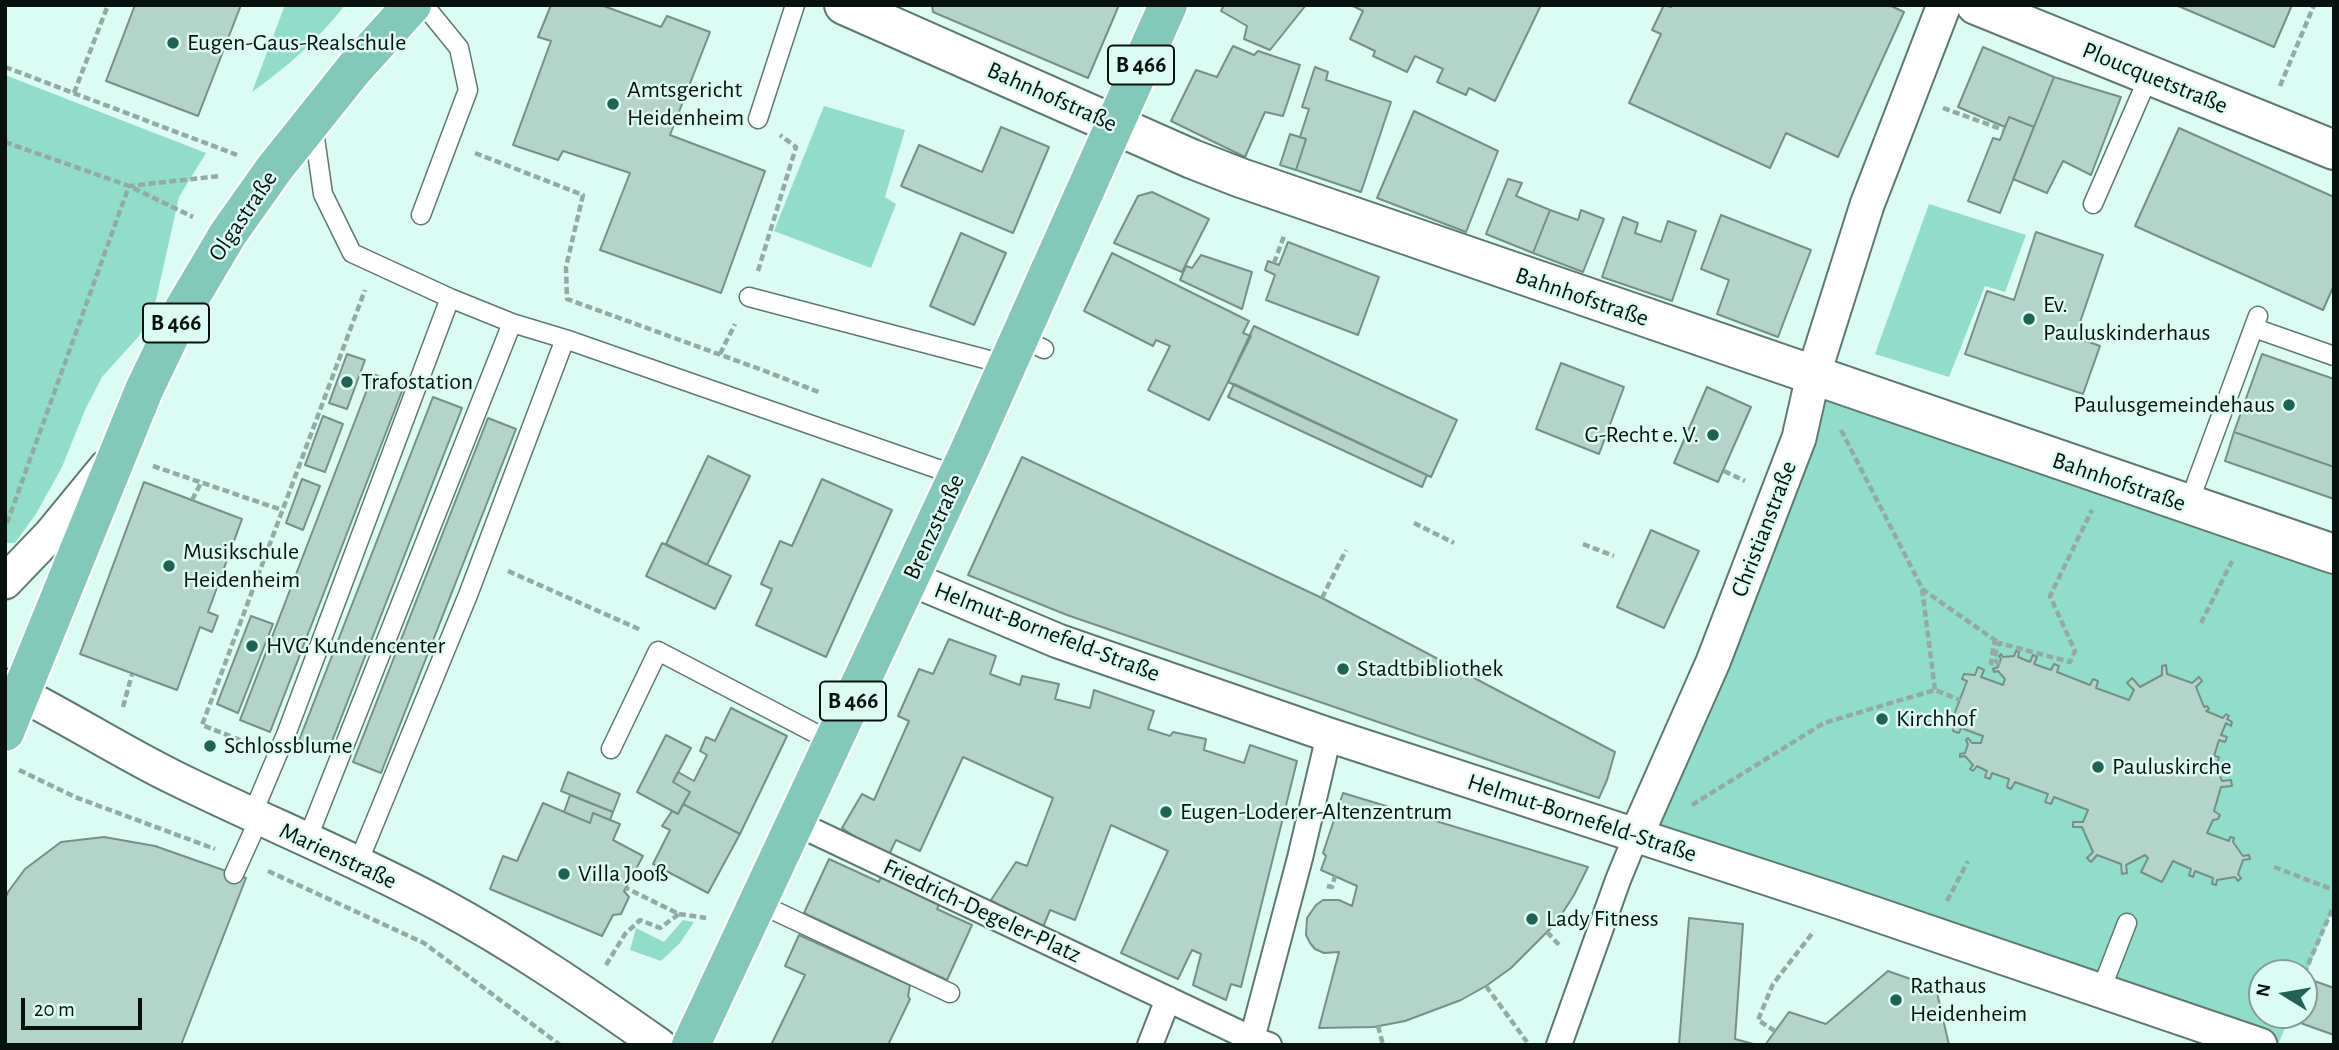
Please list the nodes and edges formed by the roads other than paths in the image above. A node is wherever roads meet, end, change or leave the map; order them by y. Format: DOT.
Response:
graph roads {
  1 [pos="795,5"];
  2 [pos="844,5"];
  3 [pos="1168,5"];
  4 [pos="1944,5"];
  5 [pos="1976,5"];
  6 [pos="408,9"];
  7 [pos="900,17"];
  8 [pos="2149,76"];
  9 [pos="758,119"];
  10 [pos="312,121"];
  11 [pos="1115,125"];
  12 [pos="2334,150"];
  13 [pos="2093,204"];
  14 [pos="421,215"];
  15 [pos="749,297"];
  16 [pos="450,298"];
  17 [pos="512,323"];
  18 [pos="565,339"];
  19 [pos="1024,351"];
  20 [pos="2334,356"];
  21 [pos="1813,376"];
  22 [pos="117,454"];
  23 [pos="958,476"];
  24 [pos="2188,505"];
  25 [pos="2334,554"];
  26 [pos="909,579"];
  27 [pos="5,582"];
  28 [pos="13,690"];
  29 [pos="5,732"];
  30 [pos="1329,735"];
  31 [pos="834,743"];
  32 [pos="611,749"];
  33 [pos="256,817"];
  34 [pos="796,823"];
  35 [pos="1636,836"];
  36 [pos="307,840"];
  37 [pos="358,863"];
  38 [pos="238,866"];
  39 [pos="758,903"];
  40 [pos="2127,923"];
  41 [pos="2101,990"];
  42 [pos="950,993"];
  43 [pos="1168,999"];
  44 [pos="1261,1042"];
  45 [pos="659,1045"];
  46 [pos="691,1045"];
  47 [pos="1150,1045"];
  48 [pos="1559,1045"];
  49 [pos="2260,1045"];
  1 -- 9 [label="lane"];
  2 -- 7 [label="main road, Bahnhofstraße"];
  3 -- 11 [label="main road, Brenzstraße / B 466"];
  4 -- 21 [label="street, Christianstraße"];
  5 -- 8 [label="main road, Ploucquetstraße"];
  6 -- 10 [label="main road, Olgastraße / B 466"];
  6 -- 14 [label="lane"];
  7 -- 11 [label="main road, Bahnhofstraße"];
  8 -- 12 [label="main road, Ploucquetstraße"];
  8 -- 13 [label="lane"];
  10 -- 16 [label="lane"];
  10 -- 22 [label="main road, Olgastraße / B 466"];
  11 -- 19 [label="main road, Brenzstraße / B 466"];
  11 -- 21 [label="main road, Bahnhofstraße"];
  15 -- 19 [label="lane"];
  16 -- 17 [label="lane"];
  16 -- 33 [label="lane"];
  17 -- 18 [label="lane"];
  17 -- 36 [label="lane"];
  18 -- 23 [label="lane"];
  18 -- 37 [label="lane"];
  19 -- 23 [label="main road, Brenzstraße / B 466"];
  20 -- 24 [label="lane"];
  21 -- 24 [label="main road, Bahnhofstraße"];
  21 -- 35 [label="street, Christianstraße"];
  22 -- 27 [label="street, Olgastraße"];
  22 -- 28 [label="main road, Olgastraße / B 466"];
  23 -- 26 [label="main road, Brenzstraße / B 466"];
  24 -- 25 [label="main road, Bahnhofstraße"];
  26 -- 30 [label="street, Helmut-Bornefeld-Straße"];
  26 -- 31 [label="main road, Brenzstraße / B 466"];
  28 -- 29 [label="main road, Olgastraße / B 466"];
  28 -- 33 [label="street, Marienstraße"];
  30 -- 35 [label="street, Helmut-Bornefeld-Straße"];
  30 -- 44 [label="street, Friedrich-Degeler-Platz"];
  31 -- 32 [label="lane"];
  31 -- 34 [label="main road, Brenzstraße / B 466"];
  33 -- 36 [label="street, Marienstraße"];
  33 -- 38 [label="lane"];
  34 -- 39 [label="main road, Brenzstraße / B 466"];
  34 -- 43 [label="street, Friedrich-Degeler-Platz"];
  35 -- 41 [label="street, Helmut-Bornefeld-Straße"];
  35 -- 48 [label="street, Christianstraße"];
  36 -- 37 [label="street, Marienstraße"];
  37 -- 45 [label="street, Marienstraße"];
  39 -- 42 [label="lane"];
  39 -- 46 [label="main road, Brenzstraße / B 466"];
  40 -- 41 [label="lane"];
  41 -- 49 [label="street, Helmut-Bornefeld-Straße"];
  43 -- 44 [label="street, Friedrich-Degeler-Platz"];
  43 -- 47 [label="street"];
}
